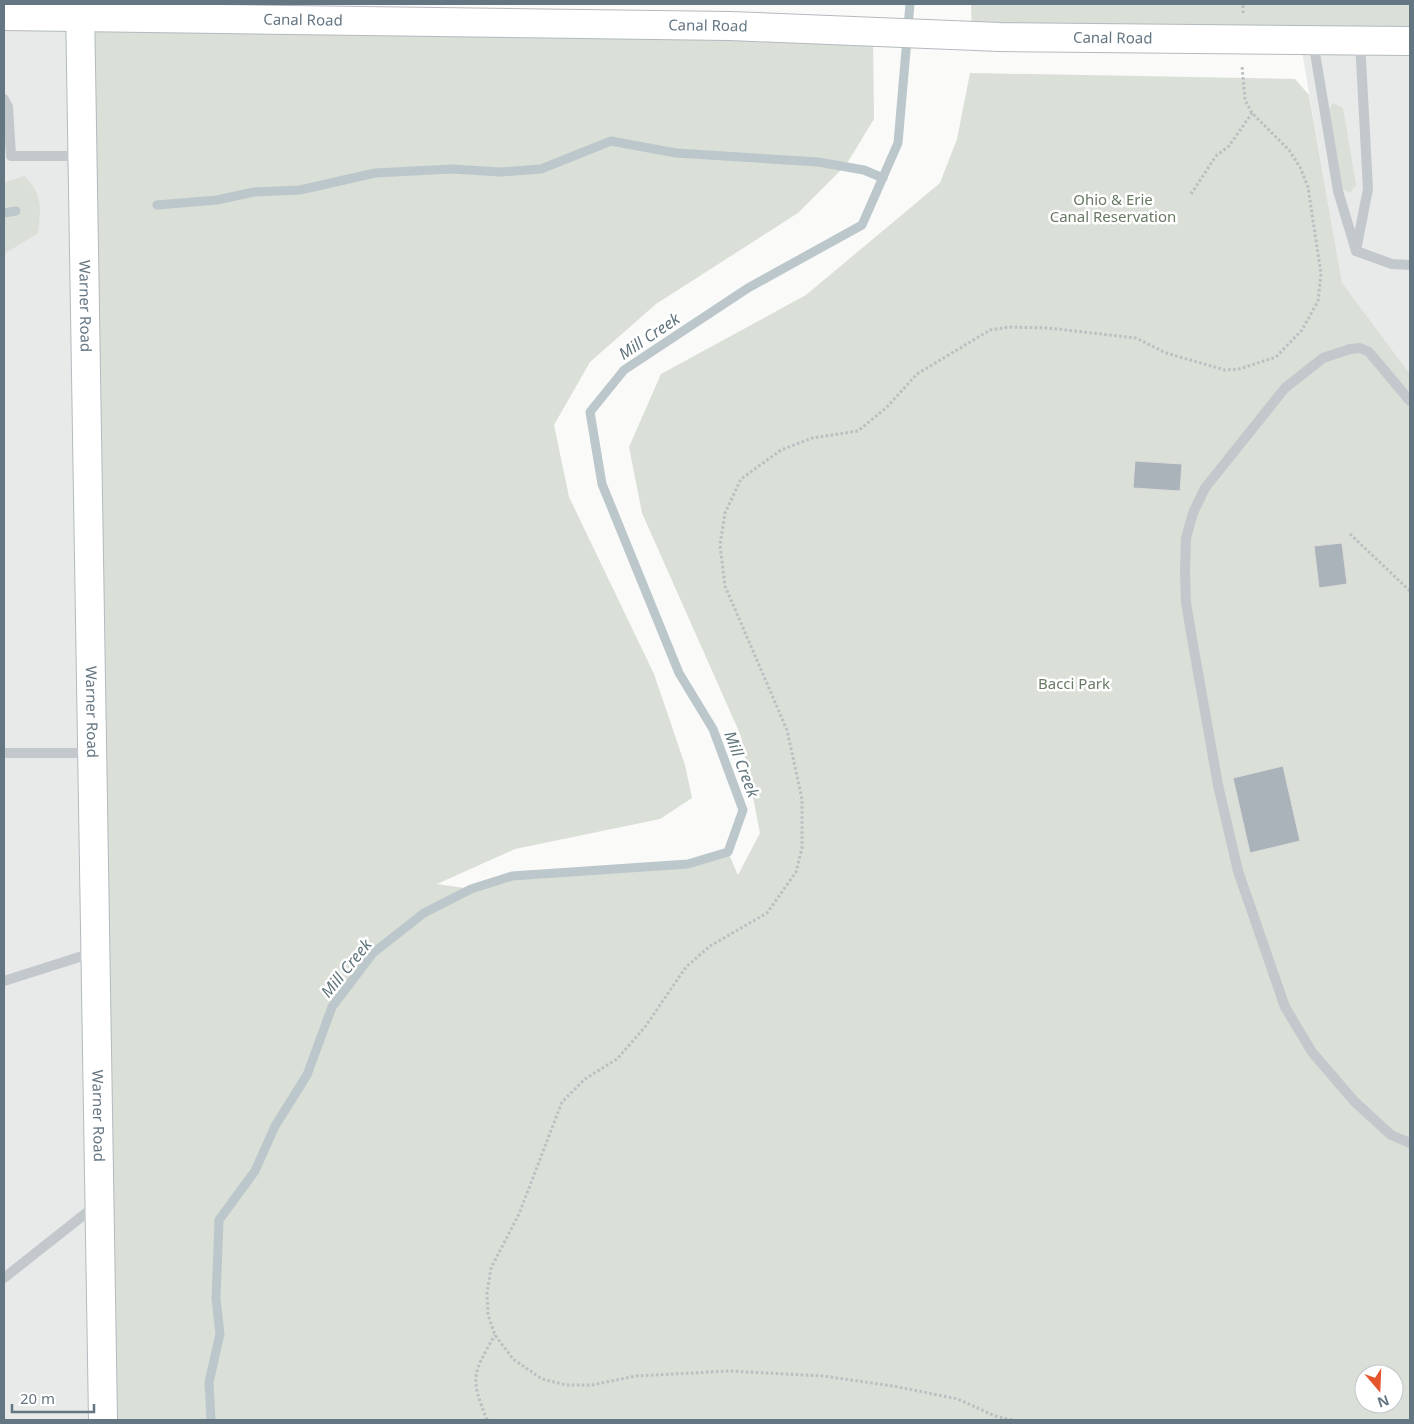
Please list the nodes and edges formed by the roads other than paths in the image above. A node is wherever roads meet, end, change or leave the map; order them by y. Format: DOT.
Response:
graph roads {
  1 [pos="80,10"];
  2 [pos="4,16"];
  3 [pos="1313,40"];
  4 [pos="1360,40"];
  5 [pos="1410,41"];
  6 [pos="4,99"];
  7 [pos="83,156"];
  8 [pos="1356,251"];
  9 [pos="1410,265"];
  10 [pos="1410,401"];
  11 [pos="4,753"];
  12 [pos="92,753"];
  13 [pos="96,952"];
  14 [pos="4,981"];
  15 [pos="1410,1143"];
  16 [pos="100,1202"];
  17 [pos="4,1278"];
  18 [pos="103,1420"];
  1 -- 2 [label="street, Canal Road"];
  1 -- 3 [label="street, Canal Road"];
  1 -- 7 [label="street, Warner Road"];
  3 -- 4 [label="street, Canal Road"];
  3 -- 8 [label="lane"];
  4 -- 5 [label="street, Canal Road"];
  4 -- 8 [label="lane"];
  6 -- 7 [label="lane"];
  7 -- 12 [label="street, Warner Road"];
  8 -- 9 [label="lane"];
  10 -- 15 [label="lane"];
  11 -- 12 [label="lane"];
  12 -- 13 [label="street, Warner Road"];
  13 -- 14 [label="lane"];
  13 -- 16 [label="street, Warner Road"];
  16 -- 17 [label="lane"];
  16 -- 18 [label="street, Warner Road"];
}
